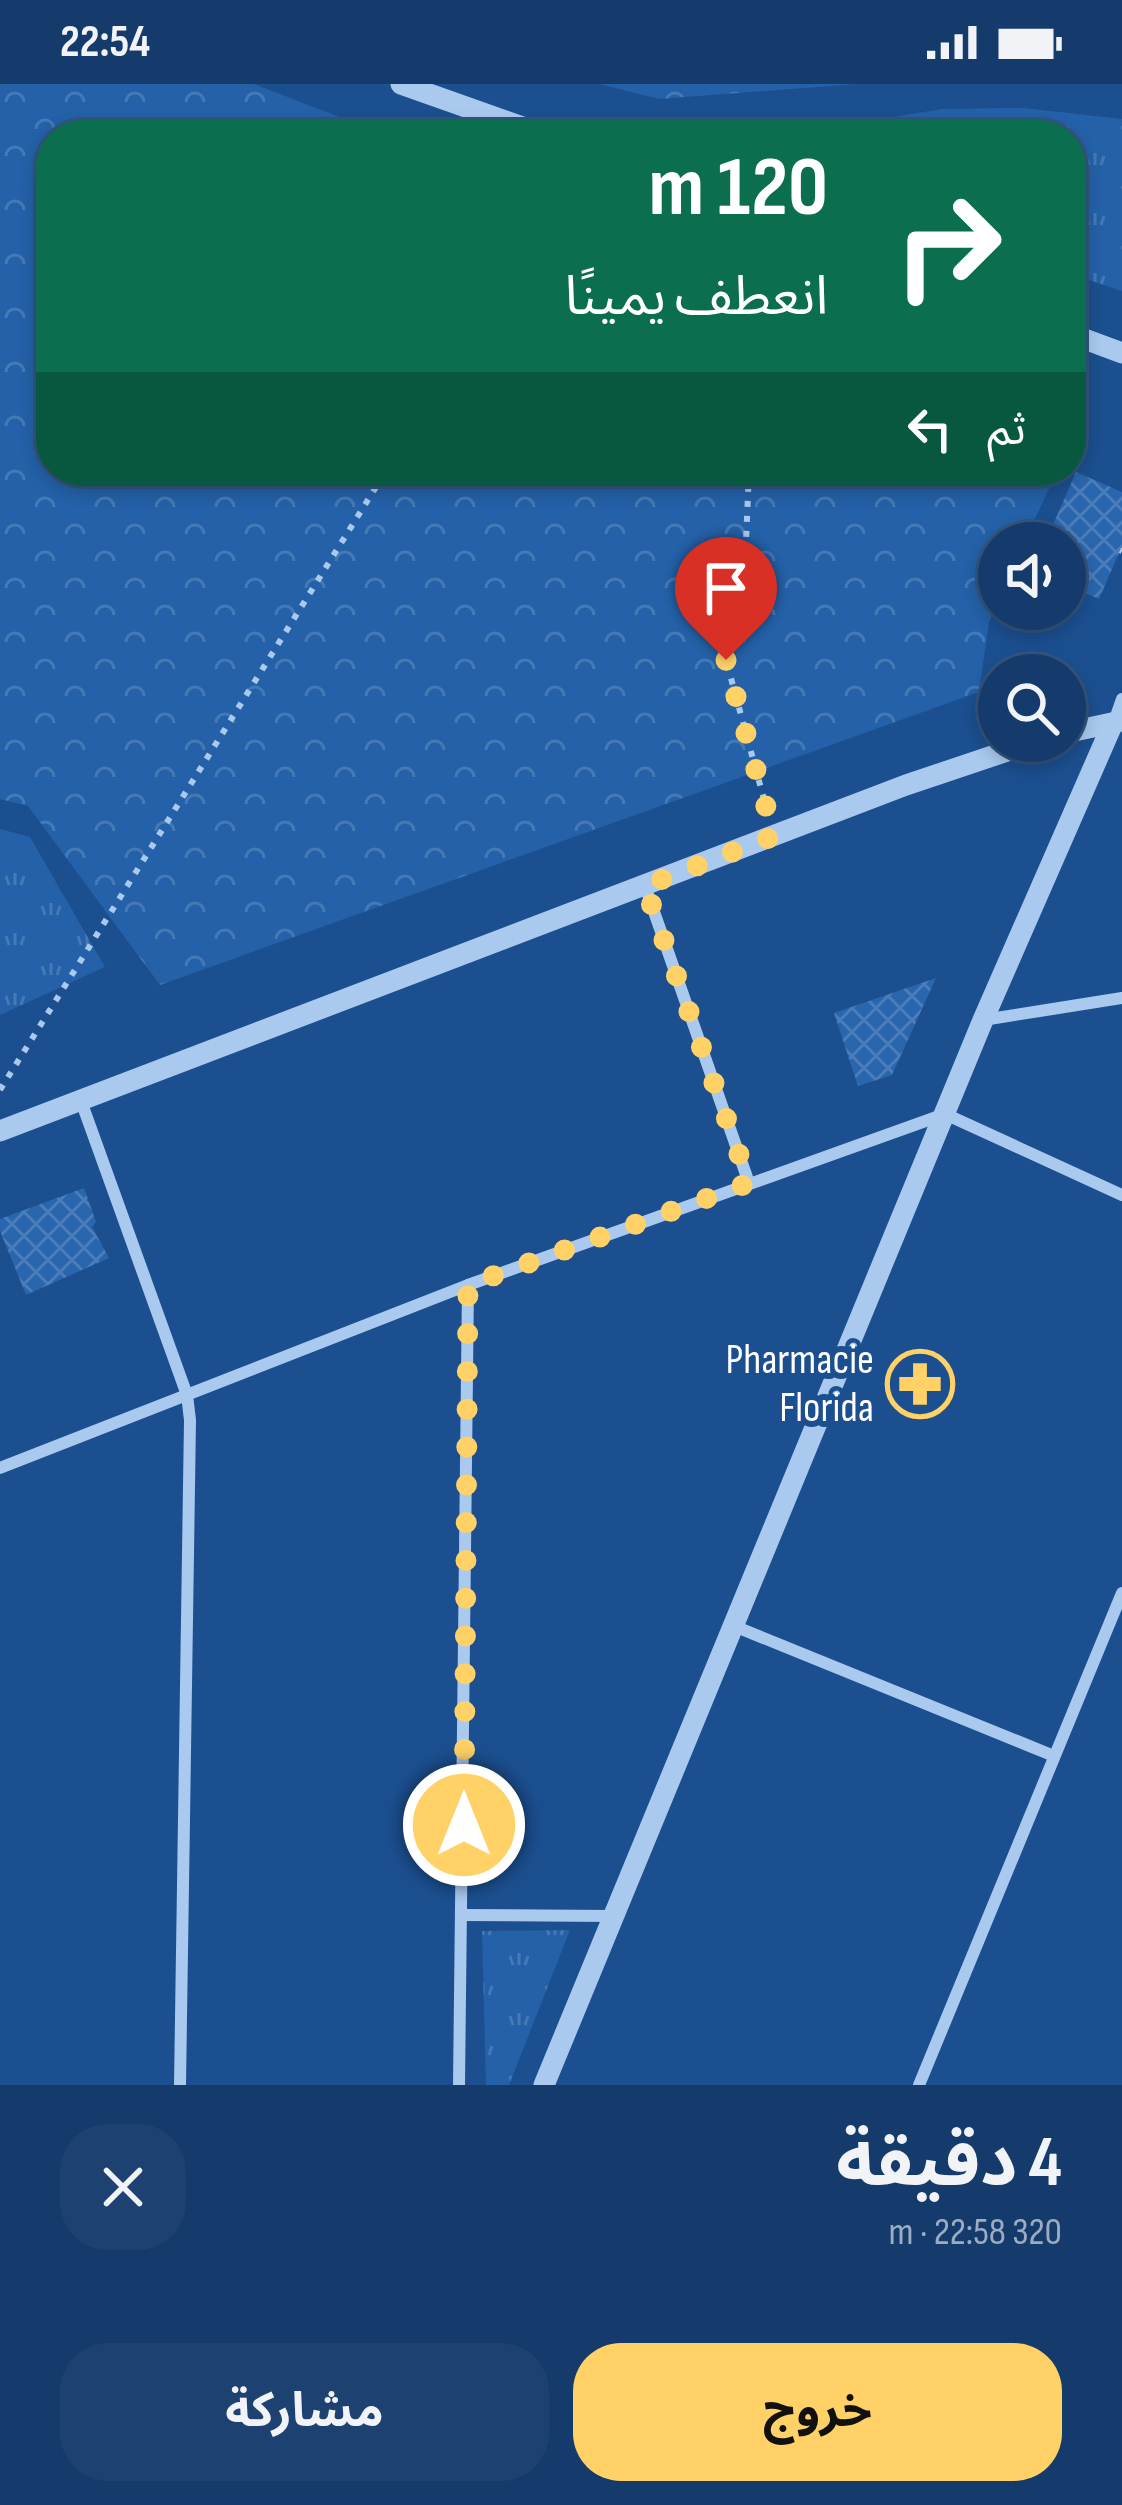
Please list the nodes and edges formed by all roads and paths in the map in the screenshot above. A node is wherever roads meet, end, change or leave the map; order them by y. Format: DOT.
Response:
graph roads {
  1 [pos="401,84"];
  2 [pos="502,120"];
  3 [pos="1086,340"];
  4 [pos="1122,353"];
  5 [pos="377,486"];
  6 [pos="748,486"];
  7 [pos="1122,699"];
  8 [pos="1118,722"];
  9 [pos="1086,729"];
  10 [pos="978,761"];
  11 [pos="774,836"];
  12 [pos="645,886"];
  13 [pos="1122,998"];
  14 [pos="983,1020"];
  15 [pos="0,1090"];
  16 [pos="81,1101"];
  17 [pos="945,1114"];
  18 [pos="0,1131"];
  19 [pos="749,1183"];
  20 [pos="1122,1196"];
  21 [pos="468,1285"];
  22 [pos="187,1395"];
  23 [pos="0,1468"];
  24 [pos="1122,1593"];
  25 [pos="734,1626"];
  26 [pos="1054,1756"];
  27 [pos="463,1915"];
  28 [pos="613,1916"];
  29 [pos="180,2085"];
  30 [pos="459,2085"];
  31 [pos="544,2085"];
  32 [pos="919,2085"];
  1 -- 2 [label="street"];
  3 -- 4 [label="street"];
  5 -- 15 [label="path"];
  6 -- 11 [label="path"];
  7 -- 8 [label="street"];
  8 -- 9 [label="street"];
  8 -- 14 [label="street"];
  10 -- 11 [label="street"];
  11 -- 12 [label="street"];
  12 -- 16 [label="street"];
  12 -- 19 [label="street"];
  13 -- 14 [label="street"];
  14 -- 17 [label="street"];
  16 -- 18 [label="street"];
  16 -- 22 [label="street"];
  17 -- 19 [label="street"];
  17 -- 20 [label="street"];
  17 -- 25 [label="street"];
  19 -- 21 [label="street"];
  21 -- 22 [label="street"];
  21 -- 27 [label="street"];
  22 -- 23 [label="street"];
  22 -- 29 [label="street"];
  24 -- 26 [label="street"];
  25 -- 26 [label="street"];
  25 -- 28 [label="street"];
  26 -- 32 [label="street"];
  27 -- 28 [label="street"];
  27 -- 30 [label="street"];
  28 -- 31 [label="street"];
}
